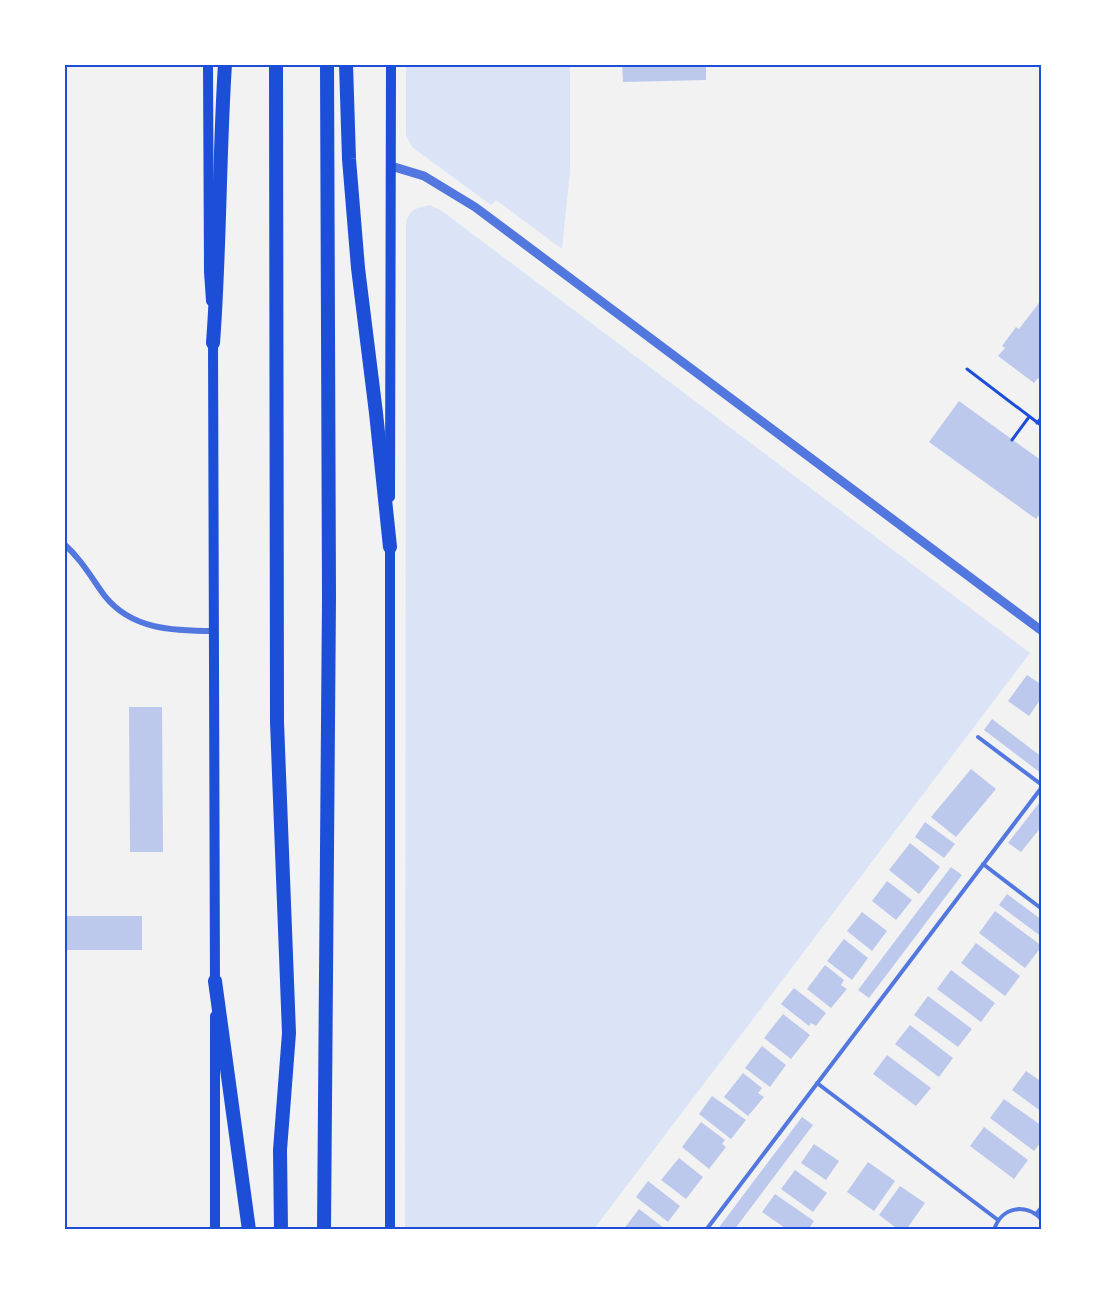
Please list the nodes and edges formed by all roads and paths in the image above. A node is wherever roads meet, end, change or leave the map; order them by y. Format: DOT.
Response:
graph roads {
  1 [pos="208,64"];
  2 [pos="225,64"];
  3 [pos="276,64"];
  4 [pos="327,64"];
  5 [pos="346,64"];
  6 [pos="391,64"];
  7 [pos="391,166"];
  8 [pos="213,343"];
  9 [pos="967,369"];
  10 [pos="1029,416"];
  11 [pos="1041,417"];
  12 [pos="1037,423"];
  13 [pos="1041,426"];
  14 [pos="1012,440"];
  15 [pos="64,544"];
  16 [pos="390,548"];
  17 [pos="214,631"];
  18 [pos="1041,631"];
  19 [pos="978,736"];
  20 [pos="1041,786"];
  21 [pos="983,864"];
  22 [pos="1041,909"];
  23 [pos="215,981"];
  24 [pos="817,1083"];
  25 [pos="1041,1207"];
  26 [pos="1036,1214"];
  27 [pos="998,1220"];
  28 [pos="1041,1220"];
  29 [pos="215,1230"];
  30 [pos="249,1230"];
  31 [pos="281,1230"];
  32 [pos="324,1230"];
  33 [pos="390,1230"];
  34 [pos="706,1230"];
  35 [pos="994,1230"];
  1 -- 8 [label="main road"];
  2 -- 8 [label="highway"];
  3 -- 31 [label="highway"];
  4 -- 32 [label="highway"];
  5 -- 16 [label="highway"];
  6 -- 7 [label="main road"];
  7 -- 16 [label="main road"];
  7 -- 18 [label="street"];
  8 -- 17 [label="main road"];
  9 -- 10 [label="path"];
  10 -- 12 [label="path"];
  10 -- 14 [label="path"];
  11 -- 12 [label="path"];
  12 -- 13 [label="path"];
  15 -- 17 [label="street"];
  16 -- 33 [label="main road"];
  17 -- 23 [label="main road"];
  19 -- 20 [label="lane"];
  20 -- 21 [label="lane"];
  21 -- 22 [label="lane"];
  21 -- 24 [label="lane"];
  23 -- 29 [label="main road"];
  23 -- 30 [label="highway"];
  24 -- 27 [label="lane"];
  24 -- 34 [label="lane"];
  25 -- 26 [label="lane"];
  26 -- 27 [label="lane"];
  26 -- 28 [label="lane"];
  27 -- 35 [label="lane"];
}
